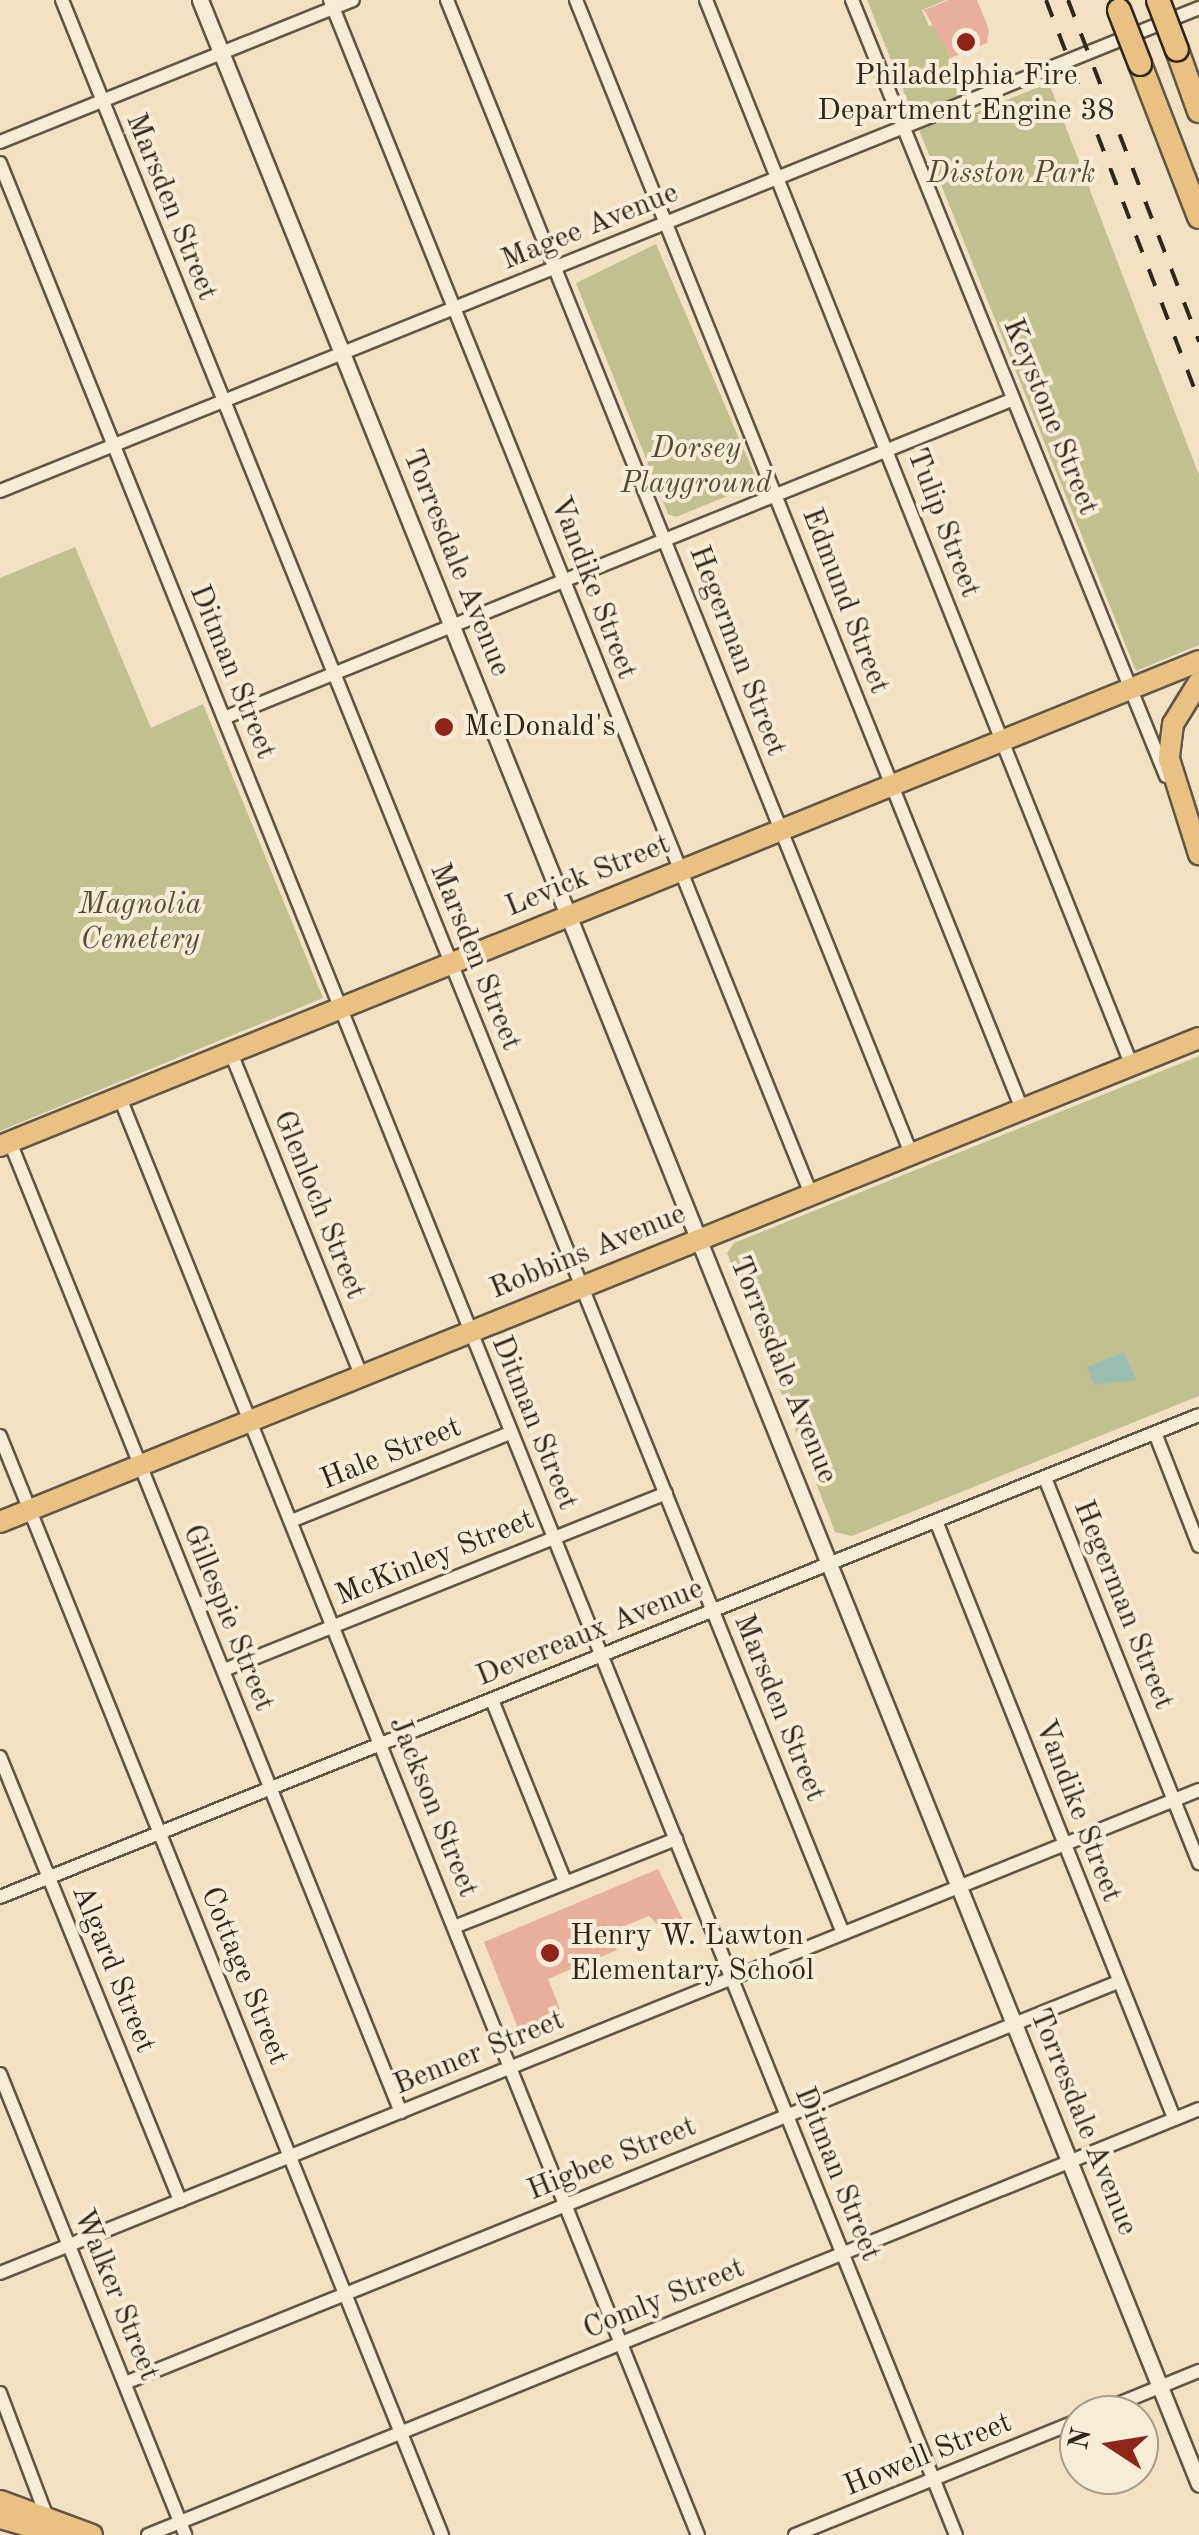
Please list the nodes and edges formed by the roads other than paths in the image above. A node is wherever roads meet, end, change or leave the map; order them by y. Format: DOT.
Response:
graph roads {
  1 [pos="62,0"];
  2 [pos="200,0"];
  3 [pos="353,0"];
  4 [pos="447,0"];
  5 [pos="576,0"];
  6 [pos="706,0"];
  7 [pos="852,0"];
  8 [pos="1158,0"];
  9 [pos="1116,3"];
  10 [pos="331,4"];
  11 [pos="1199,8"];
  12 [pos="221,53"];
  13 [pos="102,102"];
  14 [pos="1199,111"];
  15 [pos="903,128"];
  16 [pos="0,142"];
  17 [pos="0,163"];
  18 [pos="778,178"];
  19 [pos="1199,217"];
  20 [pos="667,222"];
  21 [pos="556,267"];
  22 [pos="454,308"];
  23 [pos="342,354"];
  24 [pos="1011,400"];
  25 [pos="222,402"];
  26 [pos="114,445"];
  27 [pos="887,449"];
  28 [pos="1,488"];
  29 [pos="776,495"];
  30 [pos="666,538"];
  31 [pos="564,581"];
  32 [pos="452,626"];
  33 [pos="1199,661"];
  34 [pos="334,672"];
  35 [pos="1199,682"];
  36 [pos="1127,692"];
  37 [pos="224,718"];
  38 [pos="1002,741"];
  39 [pos="892,788"];
  40 [pos="1175,797"];
  41 [pos="781,832"];
  42 [pos="1199,854"];
  43 [pos="678,872"];
  44 [pos="569,916"];
  45 [pos="450,964"];
  46 [pos="339,1009"];
  47 [pos="1199,1038"];
  48 [pos="231,1053"];
  49 [pos="1132,1066"];
  50 [pos="120,1098"];
  51 [pos="1022,1109"];
  52 [pos="5,1144"];
  53 [pos="912,1153"];
  54 [pos="811,1194"];
  55 [pos="701,1240"];
  56 [pos="582,1287"];
  57 [pos="470,1332"];
  58 [pos="361,1375"];
  59 [pos="1199,1415"];
  60 [pos="251,1422"];
  61 [pos="510,1433"];
  62 [pos="1155,1433"];
  63 [pos="0,1436"];
  64 [pos="138,1464"];
  65 [pos="1045,1478"];
  66 [pos="666,1493"];
  67 [pos="30,1510"];
  68 [pos="292,1521"];
  69 [pos="936,1521"];
  70 [pos="0,1522"];
  71 [pos="554,1538"];
  72 [pos="1199,1546"];
  73 [pos="831,1564"];
  74 [pos="712,1611"];
  75 [pos="334,1626"];
  76 [pos="602,1655"];
  77 [pos="224,1670"];
  78 [pos="492,1700"];
  79 [pos="381,1744"];
  80 [pos="0,1756"];
  81 [pos="271,1789"];
  82 [pos="1199,1790"];
  83 [pos="1174,1800"];
  84 [pos="160,1834"];
  85 [pos="676,1839"];
  86 [pos="1065,1843"];
  87 [pos="1199,1863"];
  88 [pos="49,1877"];
  89 [pos="565,1882"];
  90 [pos="960,1887"];
  91 [pos="0,1897"];
  92 [pos="454,1927"];
  93 [pos="843,1933"];
  94 [pos="732,1978"];
  95 [pos="1118,1982"];
  96 [pos="1013,2024"];
  97 [pos="511,2066"];
  98 [pos="0,2074"];
  99 [pos="1199,2108"];
  100 [pos="401,2112"];
  101 [pos="788,2116"];
  102 [pos="1174,2118"];
  103 [pos="290,2157"];
  104 [pos="1069,2162"];
  105 [pos="180,2201"];
  106 [pos="566,2205"];
  107 [pos="69,2246"];
  108 [pos="842,2254"];
  109 [pos="0,2274"];
  110 [pos="346,2294"];
  111 [pos="622,2343"];
  112 [pos="1199,2372"];
  113 [pos="125,2382"];
  114 [pos="1160,2387"];
  115 [pos="0,2393"];
  116 [pos="1140,2395"];
  117 [pos="1059,2428"];
  118 [pos="401,2431"];
  119 [pos="934,2480"];
  120 [pos="1199,2484"];
  121 [pos="0,2501"];
  122 [pos="46,2516"];
  123 [pos="0,2518"];
  124 [pos="180,2520"];
  125 [pos="30,2530"];
  126 [pos="60,2535"];
  127 [pos="92,2535"];
  128 [pos="148,2535"];
  129 [pos="184,2535"];
  130 [pos="442,2535"];
  131 [pos="698,2535"];
  132 [pos="795,2535"];
  133 [pos="956,2535"];
  1 -- 13 [label="street, Marsden Street"];
  2 -- 12 [label="street, Torresdale Avenue"];
  3 -- 10 [label="street"];
  4 -- 21 [label="street, Hegerman Street"];
  5 -- 20 [label="street, Edmund Street"];
  6 -- 18 [label="street, Tulip Street"];
  7 -- 15 [label="street, Keystone Street"];
  8 -- 14 [label="highway, bridge"];
  9 -- 19 [label="highway, bridge"];
  10 -- 12 [label="street"];
  10 -- 22 [label="street, Vandike Street"];
  11 -- 15 [label="street, Magee Avenue"];
  12 -- 13 [label="street"];
  12 -- 23 [label="street, Torresdale Avenue"];
  13 -- 16 [label="street"];
  13 -- 25 [label="street, Marsden Street"];
  15 -- 18 [label="street, Magee Avenue"];
  15 -- 24 [label="street, Keystone Street"];
  17 -- 26 [label="street, Ditman Street"];
  18 -- 20 [label="street, Magee Avenue"];
  18 -- 27 [label="street, Tulip Street"];
  20 -- 21 [label="street, Magee Avenue"];
  20 -- 29 [label="street, Edmund Street"];
  21 -- 22 [label="street, Magee Avenue"];
  21 -- 30 [label="street, Hegerman Street"];
  22 -- 23 [label="street, Magee Avenue"];
  22 -- 31 [label="street, Vandike Street"];
  23 -- 25 [label="street, Magee Avenue"];
  23 -- 32 [label="street, Torresdale Avenue"];
  24 -- 27 [label="street"];
  24 -- 36 [label="street, Keystone Street"];
  25 -- 26 [label="street, Magee Avenue"];
  25 -- 34 [label="street, Marsden Street"];
  26 -- 28 [label="street, Magee Avenue"];
  26 -- 37 [label="street, Ditman Street"];
  27 -- 29 [label="street"];
  27 -- 38 [label="street, Tulip Street"];
  29 -- 30 [label="street"];
  29 -- 39 [label="street, Edmund Street"];
  30 -- 31 [label="street"];
  30 -- 41 [label="street, Hegerman Street"];
  31 -- 32 [label="street"];
  31 -- 43 [label="street, Vandike Street"];
  32 -- 34 [label="street"];
  32 -- 44 [label="street, Torresdale Avenue"];
  33 -- 36 [label="main road, Levick Street"];
  34 -- 37 [label="street"];
  34 -- 45 [label="street, Marsden Street"];
  35 -- 40 [label="main road"];
  36 -- 38 [label="main road, Levick Street"];
  36 -- 40 [label="street, Keystone Street"];
  37 -- 46 [label="street, Ditman Street"];
  38 -- 39 [label="main road, Levick Street"];
  38 -- 49 [label="street, Tulip Street"];
  39 -- 41 [label="main road, Levick Street"];
  39 -- 51 [label="street, Edmund Street"];
  40 -- 42 [label="main road, Keystone Street"];
  41 -- 43 [label="main road, Levick Street"];
  41 -- 53 [label="street, Hegerman Street"];
  43 -- 44 [label="main road, Levick Street"];
  43 -- 54 [label="street, Vandike Street"];
  44 -- 45 [label="main road, Levick Street"];
  44 -- 55 [label="street, Torresdale Avenue"];
  45 -- 46 [label="main road, Levick Street"];
  45 -- 56 [label="street, Marsden Street"];
  46 -- 48 [label="main road, Levick Street"];
  46 -- 57 [label="street, Ditman Street"];
  47 -- 49 [label="main road, Robbins Avenue"];
  48 -- 50 [label="main road, Levick Street"];
  48 -- 58 [label="street, Glenloch Street"];
  49 -- 51 [label="main road, Robbins Avenue"];
  50 -- 52 [label="main road, Levick Street"];
  50 -- 60 [label="street, Jackson Street"];
  51 -- 53 [label="main road, Robbins Avenue"];
  52 -- 64 [label="street, Gillespie Street"];
  53 -- 54 [label="main road, Robbins Avenue"];
  54 -- 55 [label="main road, Robbins Avenue"];
  55 -- 56 [label="main road, Robbins Avenue"];
  55 -- 73 [label="street, Torresdale Avenue"];
  56 -- 57 [label="main road, Robbins Avenue"];
  56 -- 66 [label="street, Marsden Street"];
  57 -- 58 [label="main road, Robbins Avenue"];
  57 -- 61 [label="street, Ditman Street"];
  58 -- 60 [label="main road, Robbins Avenue"];
  59 -- 62 [label="street, Devereaux Avenue"];
  60 -- 64 [label="main road, Robbins Avenue"];
  60 -- 68 [label="street, Jackson Street"];
  61 -- 68 [label="street, Hale Street"];
  61 -- 71 [label="street, Ditman Street"];
  62 -- 65 [label="street, Devereaux Avenue"];
  62 -- 72 [label="street"];
  63 -- 67 [label="street, Cottage Street"];
  64 -- 67 [label="main road, Robbins Avenue"];
  64 -- 77 [label="street, Gillespie Street"];
  65 -- 69 [label="street, Devereaux Avenue"];
  65 -- 83 [label="street, Hegerman Street"];
  66 -- 71 [label="street, McKinley Street"];
  66 -- 74 [label="street, Marsden Street"];
  67 -- 70 [label="main road, Robbins Avenue"];
  67 -- 84 [label="street, Cottage Street"];
  68 -- 75 [label="street, Jackson Street"];
  69 -- 73 [label="street, Devereaux Avenue"];
  69 -- 86 [label="street, Vandike Street"];
  71 -- 75 [label="street, McKinley Street"];
  71 -- 76 [label="street, Ditman Street"];
  73 -- 74 [label="street, Devereaux Avenue"];
  73 -- 90 [label="street, Torresdale Avenue"];
  74 -- 76 [label="street, Devereaux Avenue"];
  74 -- 93 [label="street, Marsden Street"];
  75 -- 77 [label="street, McKinley Street"];
  75 -- 79 [label="street, Jackson Street"];
  76 -- 78 [label="street, Devereaux Avenue"];
  76 -- 85 [label="street, Ditman Street"];
  77 -- 81 [label="street, Gillespie Street"];
  78 -- 79 [label="street, Devereaux Avenue"];
  78 -- 89 [label="street"];
  79 -- 81 [label="street, Devereaux Avenue"];
  79 -- 92 [label="street, Jackson Street"];
  80 -- 88 [label="street, Algard Street"];
  81 -- 84 [label="street, Devereaux Avenue"];
  81 -- 100 [label="street, Gillespie Street"];
  82 -- 83 [label="street, Benner Street"];
  83 -- 86 [label="street, Benner Street"];
  83 -- 87 [label="street, Hegerman Street"];
  84 -- 88 [label="street, Devereaux Avenue"];
  84 -- 103 [label="street, Cottage Street"];
  85 -- 89 [label="street"];
  85 -- 94 [label="street, Ditman Street"];
  86 -- 90 [label="street, Benner Street"];
  86 -- 95 [label="street, Vandike Street"];
  88 -- 91 [label="street, Devereaux Avenue"];
  88 -- 105 [label="street, Algard Street"];
  89 -- 92 [label="street"];
  90 -- 93 [label="street, Benner Street"];
  90 -- 96 [label="street, Torresdale Avenue"];
  92 -- 97 [label="street, Jackson Street"];
  93 -- 94 [label="street, Benner Street"];
  94 -- 97 [label="street, Benner Street"];
  94 -- 101 [label="street, Ditman Street"];
  95 -- 96 [label="street, Higbee Street"];
  95 -- 102 [label="street, Vandike Street"];
  96 -- 101 [label="street, Higbee Street"];
  96 -- 104 [label="street, Torresdale Avenue"];
  97 -- 100 [label="street, Benner Street"];
  97 -- 106 [label="street, Jackson Street"];
  98 -- 107 [label="street, Walker Street"];
  99 -- 102 [label="street, Comly Street"];
  100 -- 103 [label="street, Benner Street"];
  101 -- 106 [label="street, Higbee Street"];
  101 -- 108 [label="street, Ditman Street"];
  102 -- 104 [label="street, Comly Street"];
  103 -- 105 [label="street, Benner Street"];
  103 -- 110 [label="street, Cottage Street"];
  104 -- 108 [label="street, Comly Street"];
  104 -- 114 [label="street, Torresdale Avenue"];
  105 -- 107 [label="street, Benner Street"];
  106 -- 110 [label="street, Higbee Street"];
  106 -- 111 [label="street, Jackson Street"];
  107 -- 109 [label="street, Benner Street"];
  107 -- 113 [label="street, Walker Street"];
  108 -- 111 [label="street, Comly Street"];
  108 -- 119 [label="street, Ditman Street"];
  110 -- 113 [label="street, Higbee Street"];
  110 -- 118 [label="street, Cottage Street"];
  111 -- 118 [label="street, Comly Street"];
  111 -- 131 [label="street, Jackson Street"];
  112 -- 114 [label="street"];
  113 -- 124 [label="street, Walker Street"];
  114 -- 116 [label="street"];
  114 -- 120 [label="street, Torresdale Avenue"];
  115 -- 122 [label="street"];
  117 -- 119 [label="street, Howell Street"];
  118 -- 124 [label="street, Comly Street"];
  118 -- 130 [label="street, Cottage Street"];
  119 -- 132 [label="street, Howell Street"];
  119 -- 133 [label="street, Ditman Street"];
  121 -- 122 [label="main road"];
  122 -- 127 [label="main road"];
  123 -- 125 [label="main road"];
  124 -- 128 [label="street, Comly Street"];
  124 -- 129 [label="street, Walker Street"];
  125 -- 126 [label="main road"];
}
